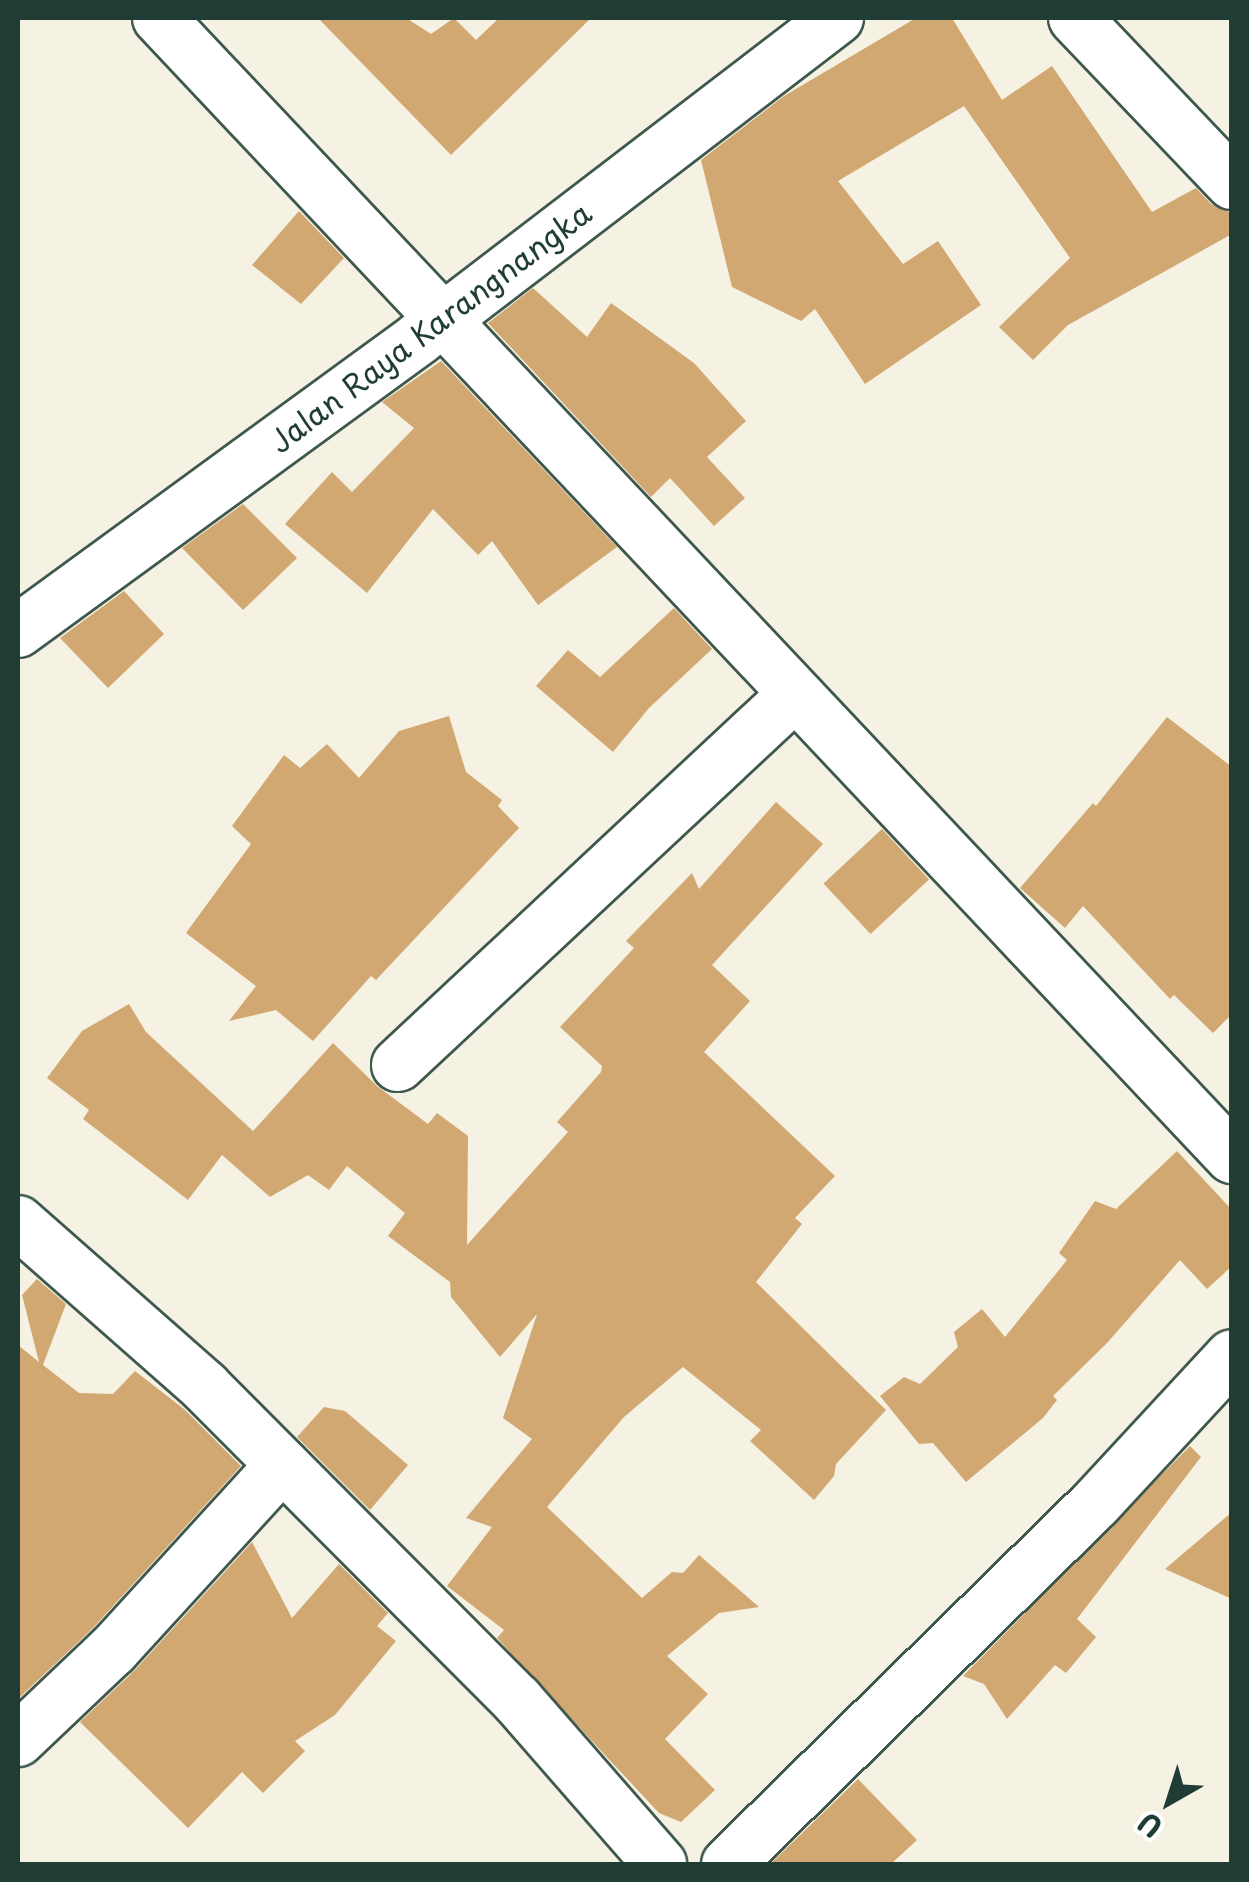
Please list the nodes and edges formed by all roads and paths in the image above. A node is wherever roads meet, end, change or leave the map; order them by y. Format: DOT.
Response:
graph roads {
  1 [pos="158,18"];
  2 [pos="837,18"];
  3 [pos="1075,18"];
  4 [pos="1232,183"];
  5 [pos="441,322"];
  6 [pos="18,632"];
  7 [pos="793,696"];
  8 [pos="398,1066"];
  9 [pos="1232,1157"];
  10 [pos="18,1222"];
  11 [pos="1232,1356"];
  12 [pos="282,1465"];
  13 [pos="18,1740"];
  14 [pos="660,1864"];
  15 [pos="728,1864"];
  1 -- 5 [label="street"];
  2 -- 5 [label="street, Jalan Raya Karangnangka"];
  3 -- 4 [label="street"];
  5 -- 6 [label="street, Jalan Raya Karangnangka"];
  5 -- 7 [label="street"];
  7 -- 8 [label="street"];
  7 -- 9 [label="street"];
  10 -- 12 [label="street"];
  11 -- 15 [label="street"];
  12 -- 13 [label="street"];
  12 -- 14 [label="street"];
}
